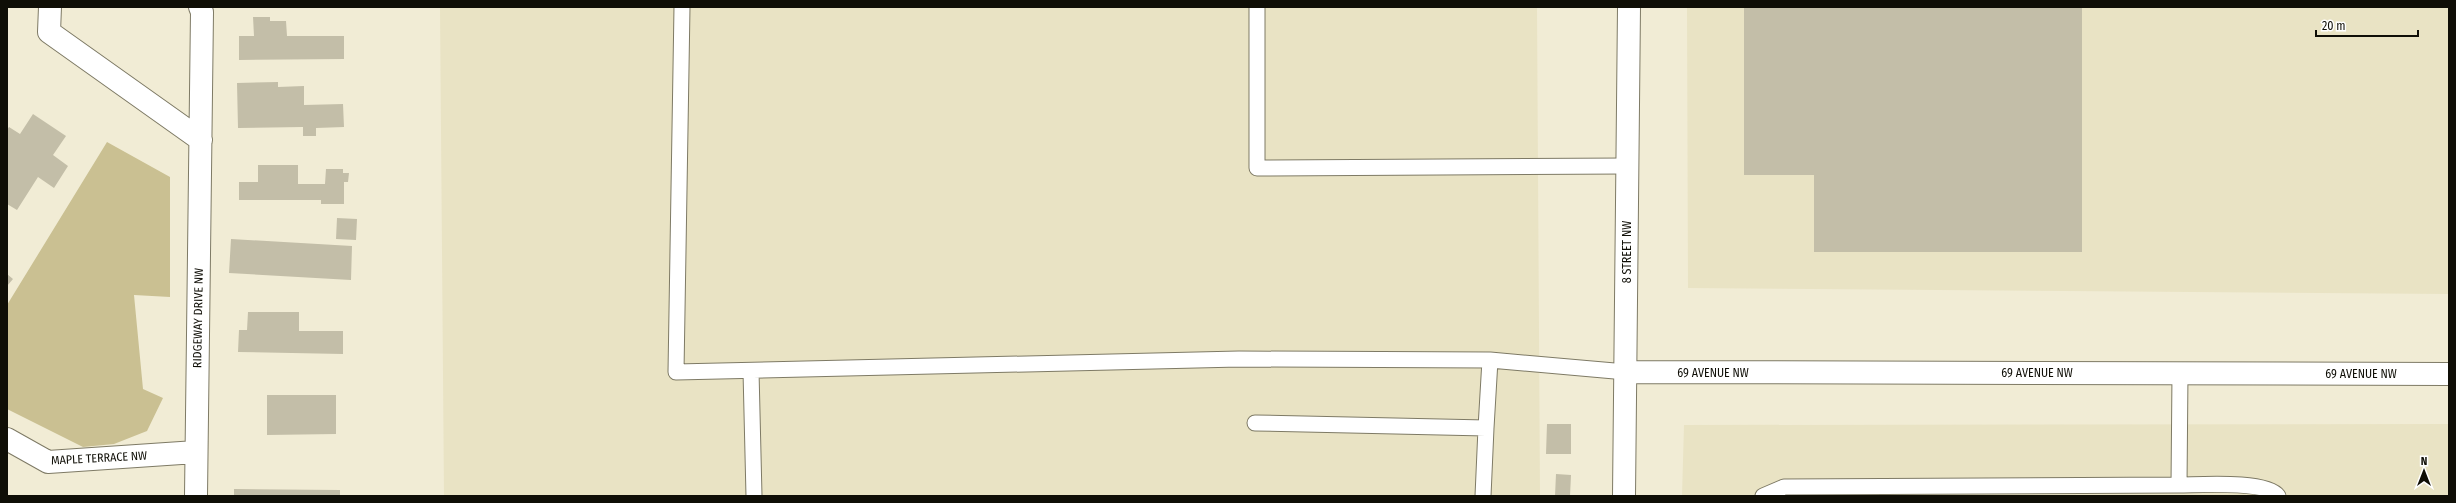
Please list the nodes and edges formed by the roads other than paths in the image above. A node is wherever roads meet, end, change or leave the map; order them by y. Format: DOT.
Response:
graph roads {
  1 [pos="50,7"];
  2 [pos="200,7"];
  3 [pos="682,7"];
  4 [pos="1257,7"];
  5 [pos="1629,7"];
  6 [pos="201,140"];
  7 [pos="1627,166"];
  8 [pos="1490,360"];
  9 [pos="751,371"];
  10 [pos="1626,372"];
  11 [pos="2180,374"];
  12 [pos="2449,374"];
  13 [pos="1255,423"];
  14 [pos="1486,428"];
  15 [pos="7,439"];
  16 [pos="196,452"];
  17 [pos="2179,485"];
  18 [pos="196,496"];
  19 [pos="754,496"];
  20 [pos="1483,496"];
  21 [pos="1624,496"];
  22 [pos="1763,496"];
  23 [pos="2278,496"];
  1 -- 6 [label="street"];
  2 -- 6 [label="street, RIDGEWAY DRIVE NW"];
  3 -- 9 [label="lane"];
  4 -- 7 [label="lane"];
  5 -- 7 [label="street, 8 STREET NW"];
  6 -- 16 [label="street, RIDGEWAY DRIVE NW"];
  7 -- 10 [label="street, 8 STREET NW"];
  8 -- 9 [label="lane"];
  8 -- 10 [label="lane"];
  8 -- 14 [label="lane"];
  9 -- 19 [label="lane"];
  10 -- 11 [label="street, 69 AVENUE NW"];
  10 -- 21 [label="street, 8 STREET NW"];
  11 -- 12 [label="street, 69 AVENUE NW"];
  11 -- 17 [label="lane"];
  13 -- 14 [label="lane"];
  14 -- 20 [label="lane"];
  15 -- 16 [label="street, MAPLE TERRACE NW"];
  16 -- 18 [label="street, RIDGEWAY DRIVE NW"];
  17 -- 22 [label="lane"];
  17 -- 23 [label="lane"];
}
